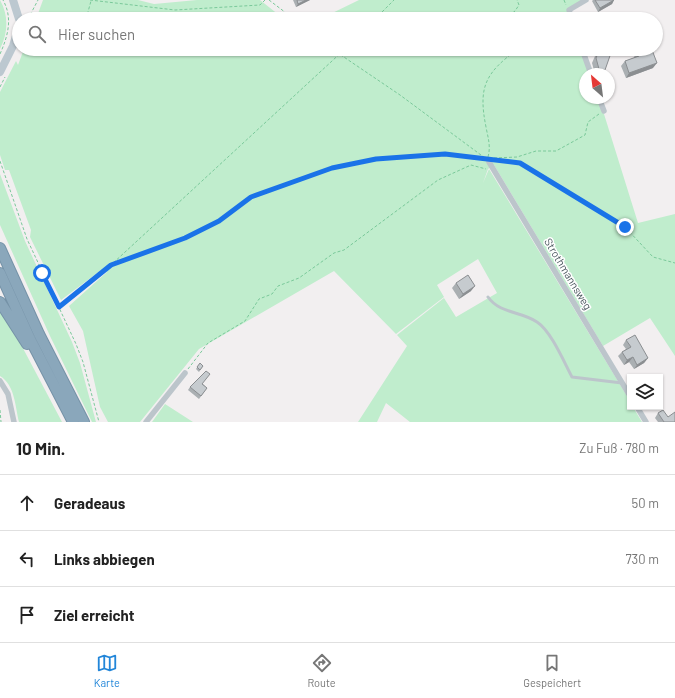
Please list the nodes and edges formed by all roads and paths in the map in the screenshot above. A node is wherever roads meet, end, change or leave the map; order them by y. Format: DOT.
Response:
graph roads {
  1 [pos="3,0"];
  2 [pos="13,0"];
  3 [pos="38,0"];
  4 [pos="91,0"];
  5 [pos="265,0"];
  6 [pos="269,0"];
  7 [pos="394,0"];
  8 [pos="517,0"];
  9 [pos="586,0"];
  10 [pos="17,12"];
  11 [pos="32,12"];
  12 [pos="88,12"];
  13 [pos="285,12"];
  14 [pos="382,12"];
  15 [pos="514,12"];
  16 [pos="570,12"];
  17 [pos="12,48"];
  18 [pos="0,54"];
  19 [pos="338,56"];
  20 [pos="341,56"];
  21 [pos="508,56"];
  22 [pos="585,56"];
  23 [pos="589,68"];
  24 [pos="0,72"];
  25 [pos="602,104"];
  26 [pos="604,111"];
  27 [pos="0,161"];
  28 [pos="490,161"];
  29 [pos="0,248"];
  30 [pos="675,263"];
  31 [pos="111,265"];
  32 [pos="0,273"];
  33 [pos="488,297"];
  34 [pos="0,302"];
  35 [pos="59,307"];
  36 [pos="185,373"];
  37 [pos="0,381"];
  38 [pos="622,383"];
  39 [pos="56,390"];
  40 [pos="627,391"];
  41 [pos="0,410"];
  42 [pos="638,410"];
  43 [pos="1,422"];
  44 [pos="14,422"];
  45 [pos="73,422"];
  46 [pos="84,422"];
  47 [pos="99,422"];
  48 [pos="146,422"];
  49 [pos="646,422"];
  1 -- 18 [label="path"];
  2 -- 10 [label="main road"];
  3 -- 11 [label="path"];
  4 -- 5 [label="path"];
  4 -- 12 [label="path"];
  6 -- 13 [label="path"];
  7 -- 14 [label="path"];
  8 -- 15 [label="path"];
  9 -- 16 [label="street"];
  17 -- 24 [label="main road"];
  19 -- 31 [label="path"];
  20 -- 28 [label="path"];
  21 -- 28 [label="path"];
  22 -- 23 [label="street"];
  25 -- 26 [label="street"];
  26 -- 28 [label="path"];
  27 -- 35 [label="path"];
  28 -- 30 [label="path"];
  28 -- 31 [label="path"];
  28 -- 36 [label="path"];
  28 -- 38 [label="street, Strothmannsweg"];
  29 -- 46 [label="highway"];
  31 -- 35 [label="path"];
  32 -- 39 [label="highway"];
  33 -- 38 [label="lane"];
  34 -- 39 [label="highway"];
  35 -- 47 [label="path"];
  36 -- 48 [label="street"];
  37 -- 44 [label="street"];
  38 -- 40 [label="street, Strothmannsweg"];
  39 -- 45 [label="highway"];
  41 -- 43 [label="path"];
  42 -- 49 [label="street"];
}
